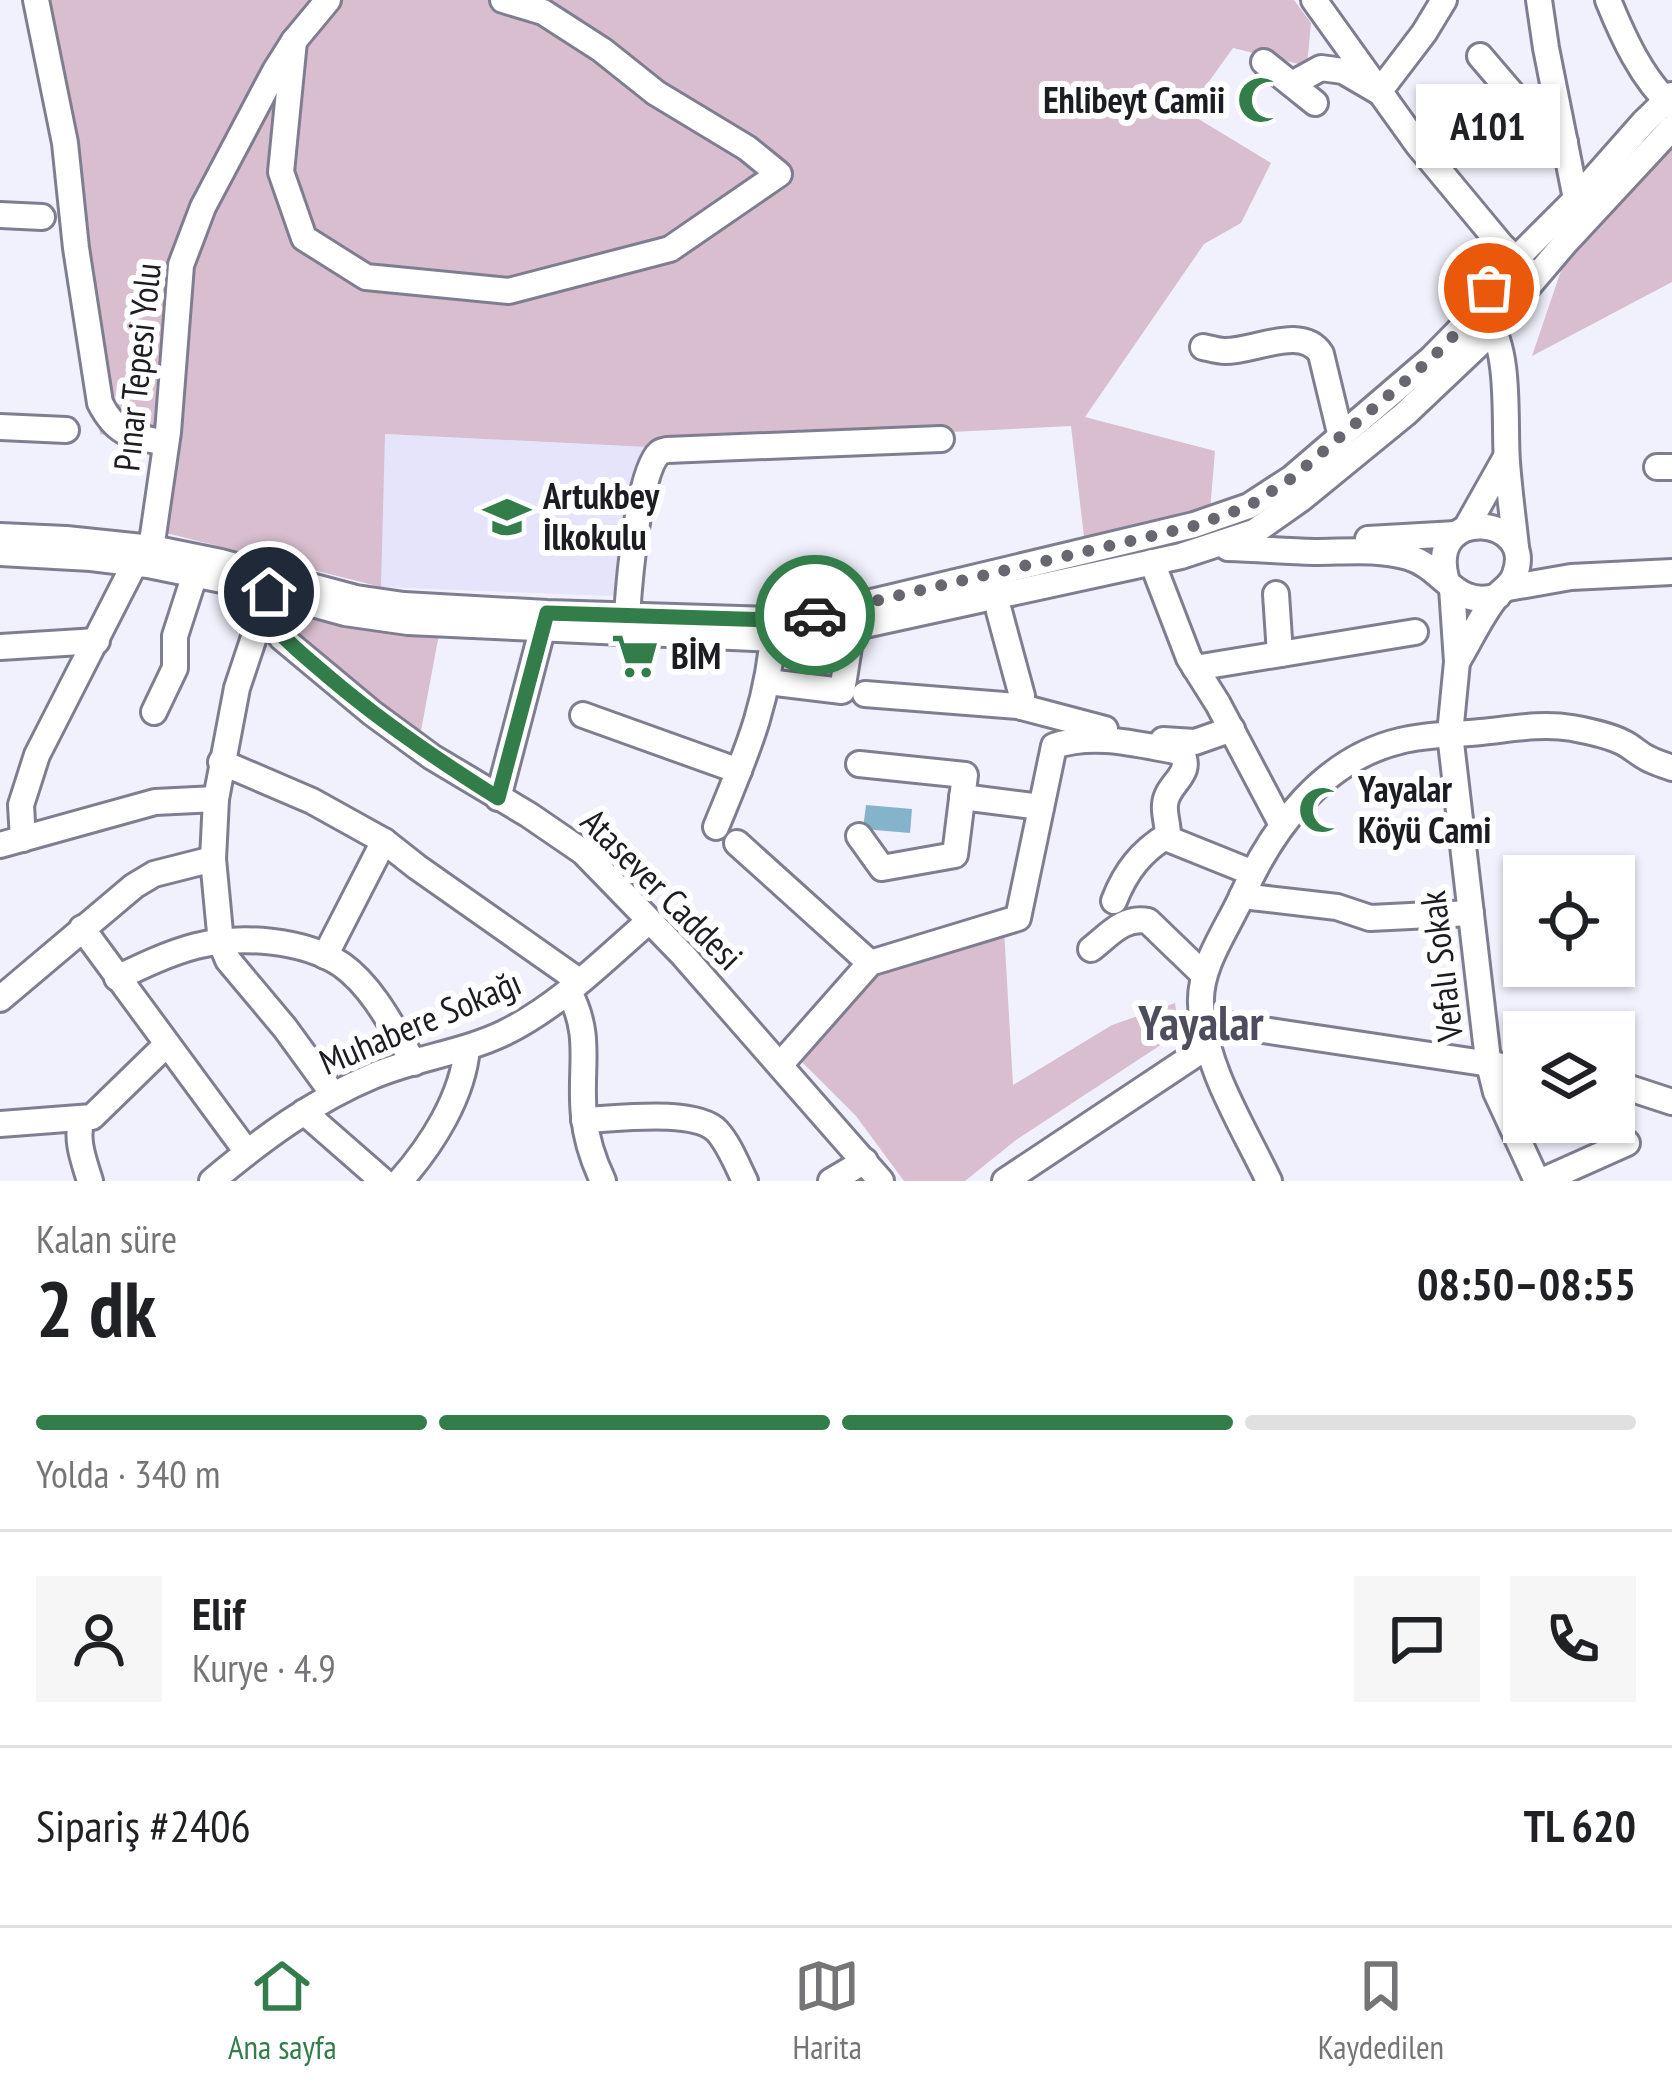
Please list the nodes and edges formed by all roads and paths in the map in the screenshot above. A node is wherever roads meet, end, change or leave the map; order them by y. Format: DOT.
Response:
graph roads {
  1 [pos="35,0"];
  2 [pos="328,0"];
  3 [pos="503,0"];
  4 [pos="1444,0"];
  5 [pos="1539,0"];
  6 [pos="1608,0"];
  7 [pos="1325,5"];
  8 [pos="294,41"];
  9 [pos="1480,56"];
  10 [pos="1264,62"];
  11 [pos="1292,84"];
  12 [pos="1379,92"];
  13 [pos="1670,101"];
  14 [pos="1315,103"];
  15 [pos="1672,128"];
  16 [pos="1565,142"];
  17 [pos="1576,199"];
  18 [pos="0,215"];
  19 [pos="42,217"];
  20 [pos="1515,260"];
  21 [pos="1535,278"];
  22 [pos="1486,320"];
  23 [pos="1203,347"];
  24 [pos="0,428"];
  25 [pos="66,430"];
  26 [pos="1341,436"];
  27 [pos="941,439"];
  28 [pos="166,443"];
  29 [pos="1506,457"];
  30 [pos="1273,519"];
  31 [pos="1461,531"];
  32 [pos="0,536"];
  33 [pos="1215,547"];
  34 [pos="0,554"];
  35 [pos="1517,557"];
  36 [pos="145,559"];
  37 [pos="1152,562"];
  38 [pos="1672,572"];
  39 [pos="195,574"];
  40 [pos="1570,577"];
  41 [pos="1449,583"];
  42 [pos="1503,592"];
  43 [pos="1276,594"];
  44 [pos="266,603"];
  45 [pos="999,611"];
  46 [pos="627,615"];
  47 [pos="545,621"];
  48 [pos="852,628"];
  49 [pos="774,629"];
  50 [pos="1414,632"];
  51 [pos="97,641"];
  52 [pos="0,647"];
  53 [pos="1280,654"];
  54 [pos="1457,662"];
  55 [pos="1195,668"];
  56 [pos="768,682"];
  57 [pos="865,694"];
  58 [pos="1022,707"];
  59 [pos="154,712"];
  60 [pos="583,716"];
  61 [pos="1232,729"];
  62 [pos="1450,734"];
  63 [pos="221,762"];
  64 [pos="859,764"];
  65 [pos="1672,768"];
  66 [pos="740,771"];
  67 [pos="962,797"];
  68 [pos="498,798"];
  69 [pos="216,799"];
  70 [pos="1041,807"];
  71 [pos="1282,825"];
  72 [pos="716,827"];
  73 [pos="859,836"];
  74 [pos="1166,838"];
  75 [pos="384,841"];
  76 [pos="12,842"];
  77 [pos="737,843"];
  78 [pos="213,859"];
  79 [pos="1247,884"];
  80 [pos="1114,901"];
  81 [pos="1471,913"];
  82 [pos="649,921"];
  83 [pos="82,928"];
  84 [pos="221,943"];
  85 [pos="1091,950"];
  86 [pos="325,956"];
  87 [pos="870,963"];
  88 [pos="1204,975"];
  89 [pos="117,978"];
  90 [pos="574,986"];
  91 [pos="0,999"];
  92 [pos="1205,1033"];
  93 [pos="166,1045"];
  94 [pos="467,1048"];
  95 [pos="414,1063"];
  96 [pos="1489,1064"];
  97 [pos="780,1065"];
  98 [pos="1503,1066"];
  99 [pos="1635,1090"];
  100 [pos="333,1094"];
  101 [pos="1672,1102"];
  102 [pos="304,1112"];
  103 [pos="82,1119"];
  104 [pos="584,1120"];
  105 [pos="0,1124"];
  106 [pos="1627,1143"];
  107 [pos="247,1151"];
  108 [pos="865,1161"];
  109 [pos="90,1181"];
  110 [pos="212,1181"];
  111 [pos="382,1181"];
  112 [pos="400,1181"];
  113 [pos="603,1181"];
  114 [pos="745,1181"];
  115 [pos="831,1181"];
  116 [pos="881,1181"];
  117 [pos="1005,1181"];
  118 [pos="1269,1181"];
  119 [pos="1539,1181"];
  1 -- 28 [label="street"];
  2 -- 8 [label="street, Pınar Tepesi Yolu"];
  3 -- 8 [label="street"];
  4 -- 12 [label="street"];
  5 -- 16 [label="street"];
  6 -- 13 [label="street"];
  7 -- 12 [label="street"];
  8 -- 28 [label="street, Pınar Tepesi Yolu"];
  9 -- 16 [label="street"];
  10 -- 11 [label="street"];
  11 -- 12 [label="street"];
  11 -- 14 [label="street"];
  12 -- 20 [label="street"];
  13 -- 17 [label="street"];
  15 -- 21 [label="street"];
  16 -- 17 [label="street"];
  17 -- 20 [label="street"];
  18 -- 19 [label="street"];
  20 -- 21 [label="street"];
  20 -- 22 [label="street"];
  21 -- 22 [label="street"];
  22 -- 26 [label="street"];
  22 -- 29 [label="street"];
  22 -- 30 [label="street"];
  23 -- 26 [label="street"];
  24 -- 25 [label="street"];
  26 -- 49 [label="street"];
  27 -- 46 [label="street"];
  28 -- 36 [label="street, Pınar Tepesi Yolu"];
  29 -- 31 [label="street"];
  29 -- 35 [label="street"];
  30 -- 31 [label="street"];
  30 -- 33 [label="street"];
  31 -- 35 [label="street"];
  31 -- 41 [label="street"];
  32 -- 36 [label="street"];
  33 -- 37 [label="street"];
  33 -- 41 [label="street"];
  34 -- 36 [label="street"];
  35 -- 40 [label="street"];
  35 -- 42 [label="street"];
  36 -- 39 [label="street"];
  36 -- 47 [label="street"];
  36 -- 51 [label="street, Pınar Tepesi Yolu"];
  37 -- 48 [label="street"];
  37 -- 55 [label="street"];
  38 -- 40 [label="street"];
  39 -- 44 [label="street"];
  39 -- 59 [label="street"];
  40 -- 42 [label="street"];
  41 -- 42 [label="street"];
  41 -- 54 [label="street, Vefalı Sokak"];
  42 -- 54 [label="street"];
  43 -- 53 [label="street"];
  44 -- 47 [label="street"];
  44 -- 63 [label="street"];
  44 -- 68 [label="street, Atasever Caddesi"];
  45 -- 58 [label="street"];
  46 -- 47 [label="street"];
  46 -- 49 [label="street"];
  47 -- 49 [label="street"];
  47 -- 68 [label="street"];
  48 -- 49 [label="street"];
  48 -- 56 [label="street"];
  49 -- 56 [label="street"];
  50 -- 53 [label="street"];
  51 -- 52 [label="street"];
  51 -- 76 [label="street, Pınar Tepesi Yolu"];
  53 -- 55 [label="street"];
  54 -- 62 [label="street, Vefalı Sokak"];
  55 -- 61 [label="street"];
  56 -- 66 [label="street"];
  57 -- 58 [label="street"];
  58 -- 61 [label="street"];
  60 -- 66 [label="street"];
  61 -- 71 [label="street"];
  62 -- 65 [label="street"];
  62 -- 71 [label="street"];
  62 -- 81 [label="street, Vefalı Sokak"];
  63 -- 69 [label="street"];
  63 -- 75 [label="street"];
  64 -- 67 [label="street"];
  66 -- 72 [label="street"];
  67 -- 70 [label="street"];
  67 -- 73 [label="street"];
  68 -- 82 [label="street, Atasever Caddesi"];
  69 -- 76 [label="street"];
  69 -- 78 [label="street"];
  70 -- 74 [label="street"];
  70 -- 87 [label="street"];
  71 -- 79 [label="street"];
  74 -- 79 [label="street"];
  74 -- 80 [label="street"];
  75 -- 86 [label="street"];
  75 -- 90 [label="street"];
  77 -- 87 [label="street"];
  78 -- 83 [label="street"];
  78 -- 84 [label="street"];
  79 -- 81 [label="street"];
  79 -- 88 [label="street"];
  81 -- 96 [label="street, Vefalı Sokak"];
  82 -- 90 [label="street, Muhabere Sokağı"];
  82 -- 97 [label="street, Atasever Caddesi"];
  83 -- 89 [label="street"];
  83 -- 91 [label="street"];
  84 -- 86 [label="street"];
  84 -- 89 [label="street"];
  84 -- 100 [label="street"];
  85 -- 88 [label="street"];
  86 -- 95 [label="street"];
  87 -- 97 [label="street"];
  88 -- 92 [label="street"];
  89 -- 93 [label="street"];
  90 -- 94 [label="street, Muhabere Sokağı"];
  90 -- 104 [label="street"];
  92 -- 96 [label="street"];
  92 -- 117 [label="street"];
  92 -- 118 [label="street"];
  93 -- 103 [label="street"];
  93 -- 107 [label="street"];
  94 -- 95 [label="street, Muhabere Sokağı"];
  94 -- 112 [label="street"];
  95 -- 100 [label="street, Muhabere Sokağı"];
  96 -- 98 [label="street"];
  96 -- 119 [label="street, Vefalı Sokak"];
  97 -- 108 [label="street, Atasever Caddesi"];
  99 -- 101 [label="street"];
  100 -- 102 [label="street, Muhabere Sokağı"];
  102 -- 107 [label="street, Muhabere Sokağı"];
  102 -- 111 [label="street"];
  103 -- 105 [label="street"];
  103 -- 109 [label="street"];
  104 -- 113 [label="street"];
  104 -- 114 [label="street"];
  106 -- 119 [label="street"];
  107 -- 110 [label="street, Muhabere Sokağı"];
  108 -- 115 [label="street"];
  108 -- 116 [label="street, Atasever Caddesi"];
}
